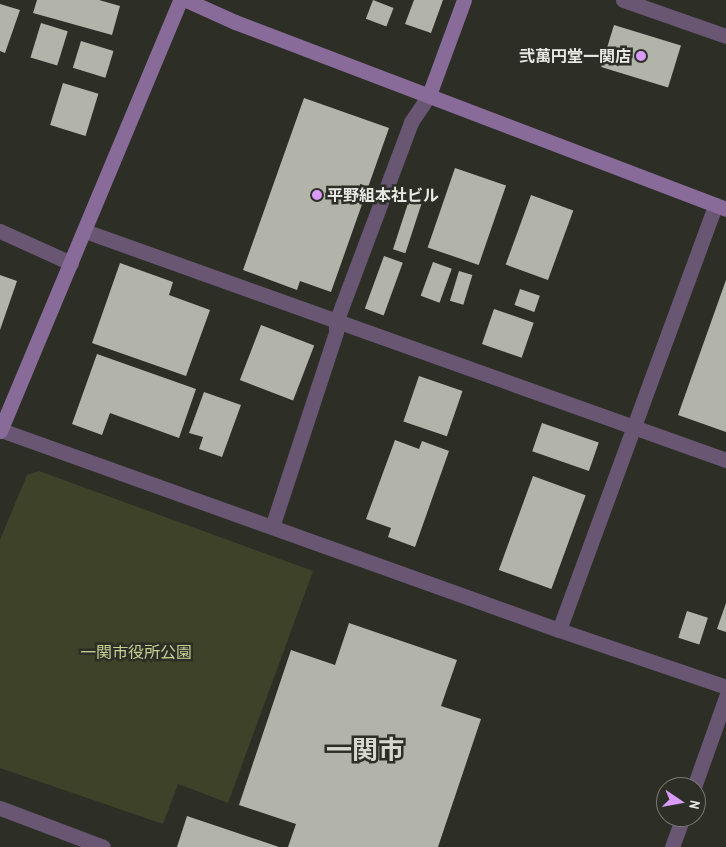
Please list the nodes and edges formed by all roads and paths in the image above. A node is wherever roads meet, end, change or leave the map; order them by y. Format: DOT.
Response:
graph roads {
  1 [pos="180,0"];
  2 [pos="186,0"];
  3 [pos="464,0"];
  4 [pos="623,0"];
  5 [pos="726,36"];
  6 [pos="429,95"];
  7 [pos="720,207"];
  8 [pos="0,231"];
  9 [pos="86,231"];
  10 [pos="71,263"];
  11 [pos="336,322"];
  12 [pos="632,427"];
  13 [pos="0,430"];
  14 [pos="726,460"];
  15 [pos="272,528"];
  16 [pos="559,630"];
  17 [pos="726,687"];
  18 [pos="726,697"];
  19 [pos="698,777"];
  20 [pos="0,808"];
  21 [pos="679,827"];
  22 [pos="103,847"];
  23 [pos="672,847"];
  1 -- 9 [label="street"];
  2 -- 6 [label="street"];
  3 -- 6 [label="street"];
  4 -- 5 [label="street"];
  6 -- 7 [label="street"];
  6 -- 11 [label="street"];
  7 -- 12 [label="street"];
  8 -- 10 [label="street"];
  9 -- 10 [label="street"];
  9 -- 11 [label="street"];
  10 -- 13 [label="street"];
  11 -- 12 [label="street"];
  11 -- 15 [label="street"];
  12 -- 14 [label="street"];
  12 -- 16 [label="street"];
  13 -- 15 [label="street"];
  15 -- 16 [label="street"];
  16 -- 17 [label="street"];
  18 -- 19 [label="street"];
  20 -- 22 [label="street"];
  21 -- 23 [label="street"];
}
